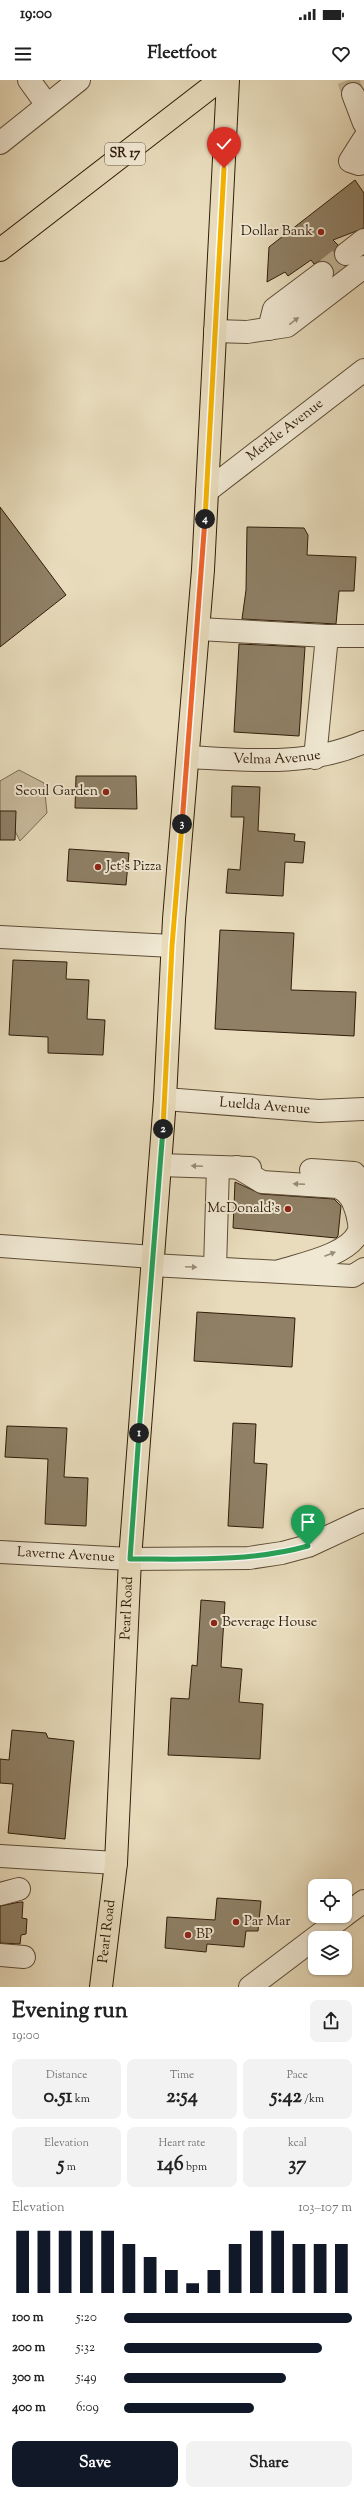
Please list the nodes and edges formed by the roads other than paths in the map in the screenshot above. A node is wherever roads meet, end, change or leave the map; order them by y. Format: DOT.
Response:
graph roads {
  1 [pos="29,80"];
  2 [pos="79,80"];
  3 [pos="220,80"];
  4 [pos="228,80"];
  5 [pos="353,94"];
  6 [pos="47,105"];
  7 [pos="364,123"];
  8 [pos="364,138"];
  9 [pos="0,143"];
  10 [pos="357,162"];
  11 [pos="364,240"];
  12 [pos="2,246"];
  13 [pos="346,254"];
  14 [pos="364,267"];
  15 [pos="322,273"];
  16 [pos="269,329"];
  17 [pos="215,331"];
  18 [pos="364,370"];
  19 [pos="207,491"];
  20 [pos="198,629"];
  21 [pos="327,636"];
  22 [pos="364,636"];
  23 [pos="364,742"];
  24 [pos="188,757"];
  25 [pos="315,758"];
  26 [pos="0,937"];
  27 [pos="172,946"];
  28 [pos="165,1099"];
  29 [pos="364,1109"];
  30 [pos="160,1165"];
  31 [pos="228,1167"];
  32 [pos="364,1192"];
  33 [pos="0,1246"];
  34 [pos="152,1261"];
  35 [pos="215,1268"];
  36 [pos="364,1269"];
  37 [pos="280,1271"];
  38 [pos="364,1520"];
  39 [pos="0,1552"];
  40 [pos="130,1559"];
  41 [pos="0,1856"];
  42 [pos="116,1863"];
  43 [pos="364,1901"];
  44 [pos="352,1910"];
  45 [pos="336,1923"];
  46 [pos="0,1955"];
  47 [pos="24,1957"];
  48 [pos="101,1987"];
  49 [pos="250,1987"];
  1 -- 6 [label="street"];
  2 -- 6 [label="street"];
  3 -- 12 [label="main road, SR 17"];
  4 -- 17 [label="main road, Pearl Road"];
  5 -- 7 [label="street"];
  6 -- 9 [label="street"];
  8 -- 10 [label="street"];
  11 -- 13 [label="street"];
  16 -- 14 [label="street, one-way"];
  15 -- 16 [label="street"];
  16 -- 17 [label="street"];
  17 -- 19 [label="main road, Pearl Road"];
  18 -- 19 [label="street, Merkle Avenue"];
  19 -- 20 [label="main road, Pearl Road"];
  20 -- 21 [label="street"];
  20 -- 24 [label="main road, Pearl Road"];
  21 -- 22 [label="street"];
  21 -- 25 [label="street"];
  23 -- 25 [label="street, Velma Avenue"];
  24 -- 25 [label="street, Velma Avenue"];
  24 -- 27 [label="main road, Pearl Road"];
  26 -- 27 [label="street"];
  27 -- 28 [label="main road, Pearl Road"];
  28 -- 29 [label="street, Luelda Avenue"];
  28 -- 30 [label="main road, Pearl Road"];
  31 -- 30 [label="street, one-way"];
  30 -- 34 [label="main road, Pearl Road"];
  31 -- 32 [label="street"];
  31 -- 35 [label="street"];
  37 -- 31 [label="street, one-way"];
  33 -- 34 [label="street"];
  34 -- 35 [label="street, one-way"];
  34 -- 40 [label="main road, Pearl Road"];
  35 -- 37 [label="street"];
  36 -- 37 [label="street"];
  38 -- 40 [label="street, Laverne Avenue"];
  39 -- 40 [label="street, Laverne Avenue"];
  40 -- 42 [label="main road, Pearl Road"];
  41 -- 42 [label="street"];
  42 -- 48 [label="main road, Pearl Road"];
  43 -- 44 [label="street"];
  45 -- 49 [label="street"];
  46 -- 47 [label="street"];
}
